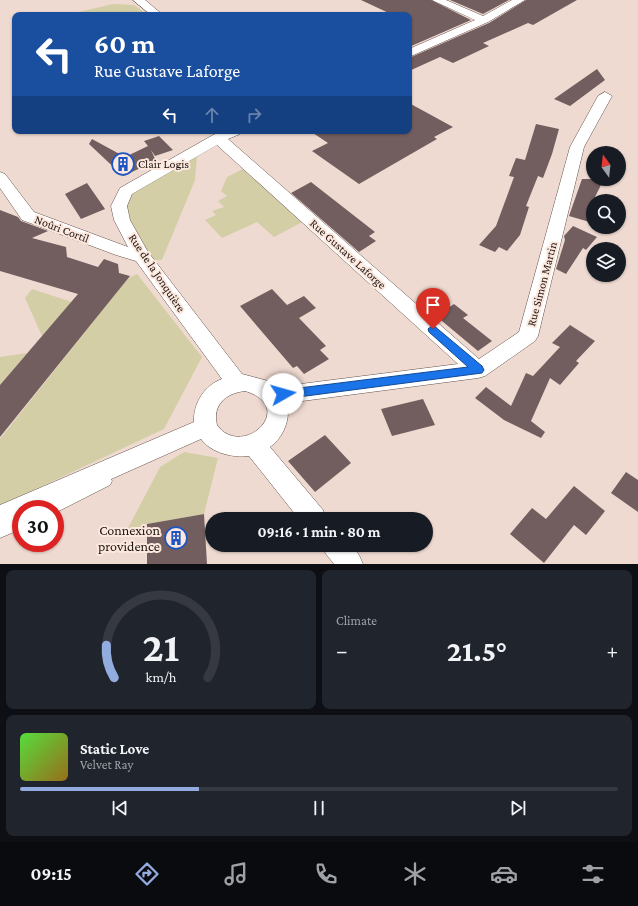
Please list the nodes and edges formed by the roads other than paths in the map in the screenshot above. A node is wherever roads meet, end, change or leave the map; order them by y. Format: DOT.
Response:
graph roads {
  1 [pos="138,0"];
  2 [pos="436,0"];
  3 [pos="498,0"];
  4 [pos="520,0"];
  5 [pos="154,12"];
  6 [pos="487,18"];
  7 [pos="412,52"];
  8 [pos="605,96"];
  9 [pos="219,135"];
  10 [pos="0,177"];
  11 [pos="142,256"];
  12 [pos="478,370"];
  13 [pos="237,383"];
  14 [pos="274,396"];
  15 [pos="206,428"];
  16 [pos="254,445"];
  17 [pos="163,446"];
  18 [pos="64,502"];
  19 [pos="308,512"];
  20 [pos="0,517"];
  21 [pos="12,527"];
  22 [pos="0,532"];
  23 [pos="341,552"];
  24 [pos="350,564"];
  1 -- 5 [label="street"];
  2 -- 6 [label="street"];
  3 -- 6 [label="street"];
  4 -- 6 [label="street"];
  6 -- 7 [label="street"];
  8 -- 12 [label="street, Rue Simon Martin"];
  9 -- 11 [label="street, Rue de la Jonquière"];
  9 -- 12 [label="street, Rue Gustave Laforge"];
  10 -- 11 [label="street, Noûri Cortil"];
  11 -- 13 [label="street, Rue de la Jonquière"];
  12 -- 14 [label="street, Rue Simon Martin"];
  13 -- 14 [label="street"];
  13 -- 15 [label="street"];
  14 -- 16 [label="street"];
  15 -- 16 [label="street"];
  15 -- 17 [label="street"];
  16 -- 19 [label="street"];
  17 -- 18 [label="lane"];
  17 -- 20 [label="street"];
  21 -- 22 [label="lane"];
  23 -- 24 [label="street"];
}
